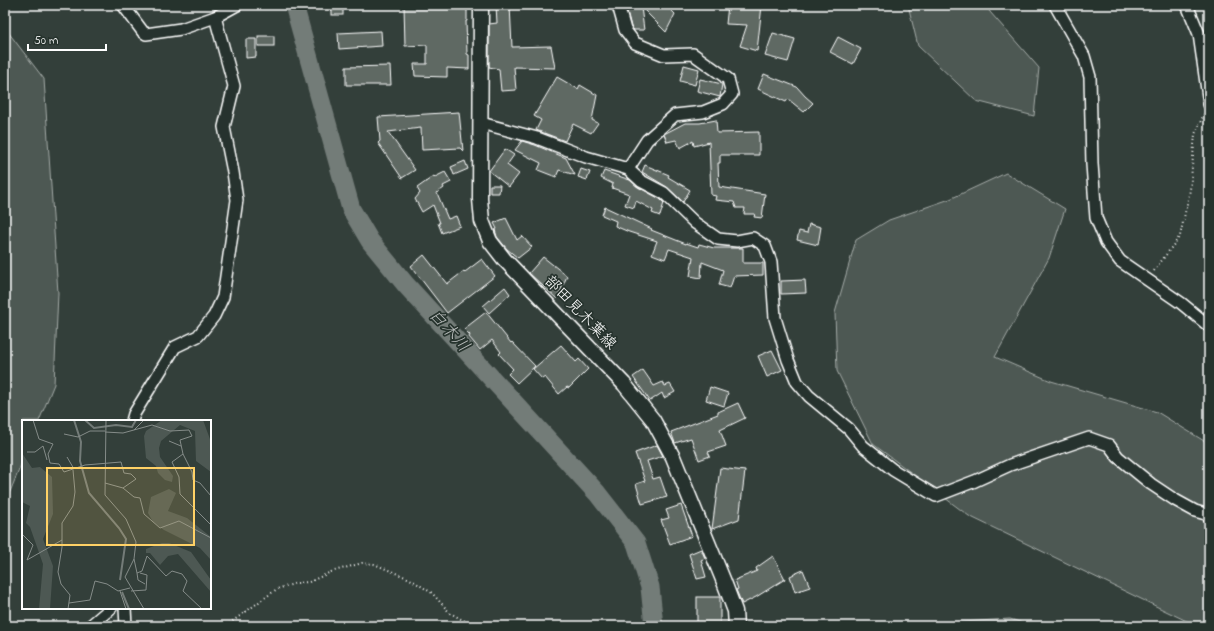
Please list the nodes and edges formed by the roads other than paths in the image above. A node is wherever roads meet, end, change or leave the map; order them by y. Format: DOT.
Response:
graph roads {
  1 [pos="123,5"];
  2 [pos="237,5"];
  3 [pos="481,5"];
  4 [pos="618,5"];
  5 [pos="1055,5"];
  6 [pos="1187,5"];
  7 [pos="218,12"];
  8 [pos="1209,104"];
  9 [pos="481,123"];
  10 [pos="628,169"];
  11 [pos="1209,326"];
  12 [pos="132,420"];
  13 [pos="1209,515"];
  14 [pos="110,609"];
  15 [pos="125,609"];
  16 [pos="90,626"];
  17 [pos="126,626"];
  18 [pos="736,626"];
  1 -- 7 [label="street"];
  2 -- 7 [label="street"];
  3 -- 9 [label="main road, 部田見木葉線"];
  4 -- 10 [label="street"];
  5 -- 11 [label="street"];
  6 -- 8 [label="street"];
  7 -- 12 [label="street"];
  9 -- 10 [label="street"];
  9 -- 18 [label="main road, 部田見木葉線"];
  10 -- 13 [label="street"];
  14 -- 16 [label="street"];
  15 -- 17 [label="street"];
}
